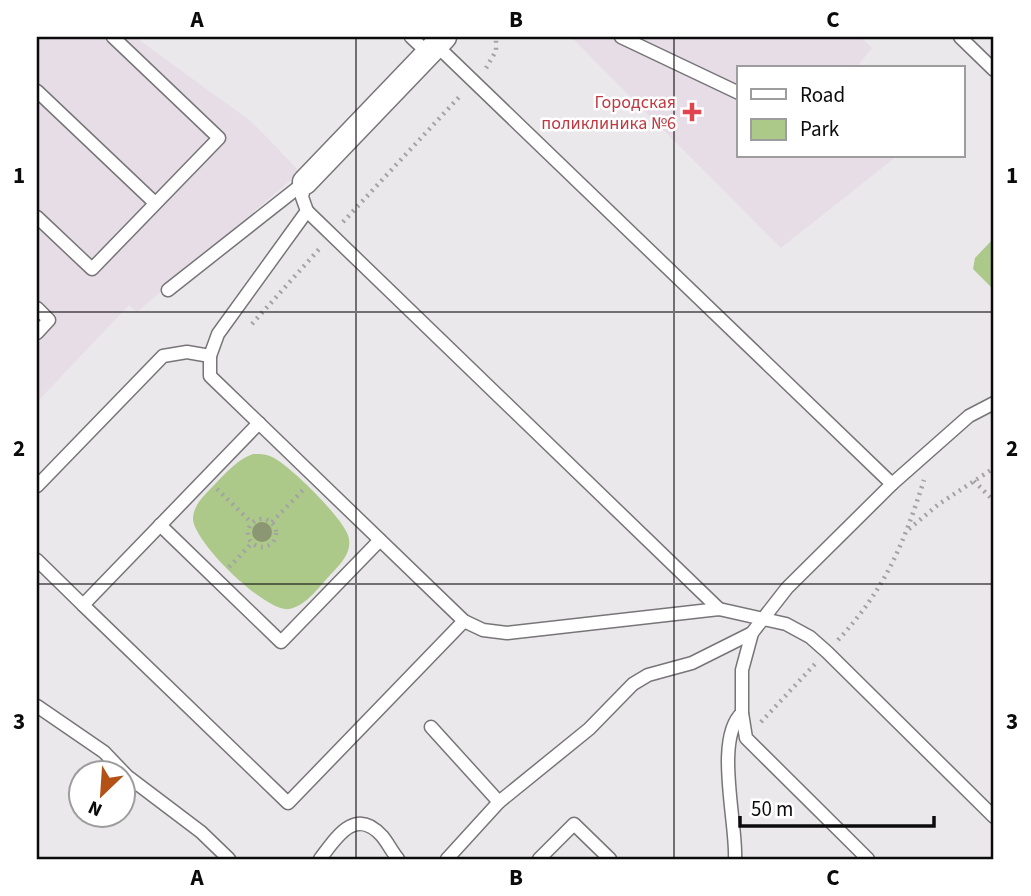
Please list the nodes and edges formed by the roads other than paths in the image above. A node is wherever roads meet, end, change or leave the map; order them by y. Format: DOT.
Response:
graph roads {
  1 [pos="113,37"];
  2 [pos="621,37"];
  3 [pos="960,37"];
  4 [pos="430,43"];
  5 [pos="994,70"];
  6 [pos="37,91"];
  7 [pos="737,92"];
  8 [pos="304,182"];
  9 [pos="155,203"];
  10 [pos="307,211"];
  11 [pos="37,216"];
  12 [pos="168,290"];
  13 [pos="37,308"];
  14 [pos="37,334"];
  15 [pos="210,356"];
  16 [pos="994,403"];
  17 [pos="259,423"];
  18 [pos="892,485"];
  19 [pos="37,486"];
  20 [pos="160,525"];
  21 [pos="380,540"];
  22 [pos="37,560"];
  23 [pos="83,605"];
  24 [pos="719,609"];
  25 [pos="764,619"];
  26 [pos="464,621"];
  27 [pos="752,633"];
  28 [pos="37,706"];
  29 [pos="741,713"];
  30 [pos="431,727"];
  31 [pos="499,802"];
  32 [pos="994,817"];
  33 [pos="229,859"];
  34 [pos="320,859"];
  35 [pos="398,859"];
  36 [pos="447,859"];
  37 [pos="539,859"];
  38 [pos="610,859"];
  39 [pos="735,859"];
  40 [pos="867,859"];
  1 -- 9 [label="lane"];
  2 -- 7 [label="lane"];
  3 -- 5 [label="lane"];
  4 -- 8 [label="street"];
  4 -- 18 [label="lane"];
  6 -- 9 [label="lane"];
  8 -- 10 [label="lane"];
  8 -- 12 [label="lane"];
  9 -- 11 [label="lane"];
  10 -- 15 [label="lane"];
  10 -- 24 [label="lane"];
  13 -- 14 [label="lane"];
  15 -- 17 [label="lane"];
  15 -- 19 [label="lane"];
  16 -- 18 [label="lane"];
  17 -- 20 [label="lane"];
  17 -- 21 [label="lane"];
  18 -- 25 [label="lane"];
  20 -- 21 [label="lane"];
  20 -- 23 [label="lane"];
  21 -- 26 [label="lane"];
  22 -- 23 [label="lane"];
  23 -- 26 [label="lane"];
  24 -- 25 [label="lane"];
  24 -- 26 [label="lane"];
  25 -- 27 [label="lane"];
  25 -- 32 [label="lane"];
  27 -- 29 [label="lane"];
  27 -- 31 [label="lane"];
  28 -- 33 [label="lane"];
  29 -- 39 [label="lane"];
  29 -- 40 [label="lane"];
  30 -- 31 [label="lane"];
  31 -- 36 [label="lane"];
  34 -- 35 [label="lane"];
  37 -- 38 [label="lane"];
}
